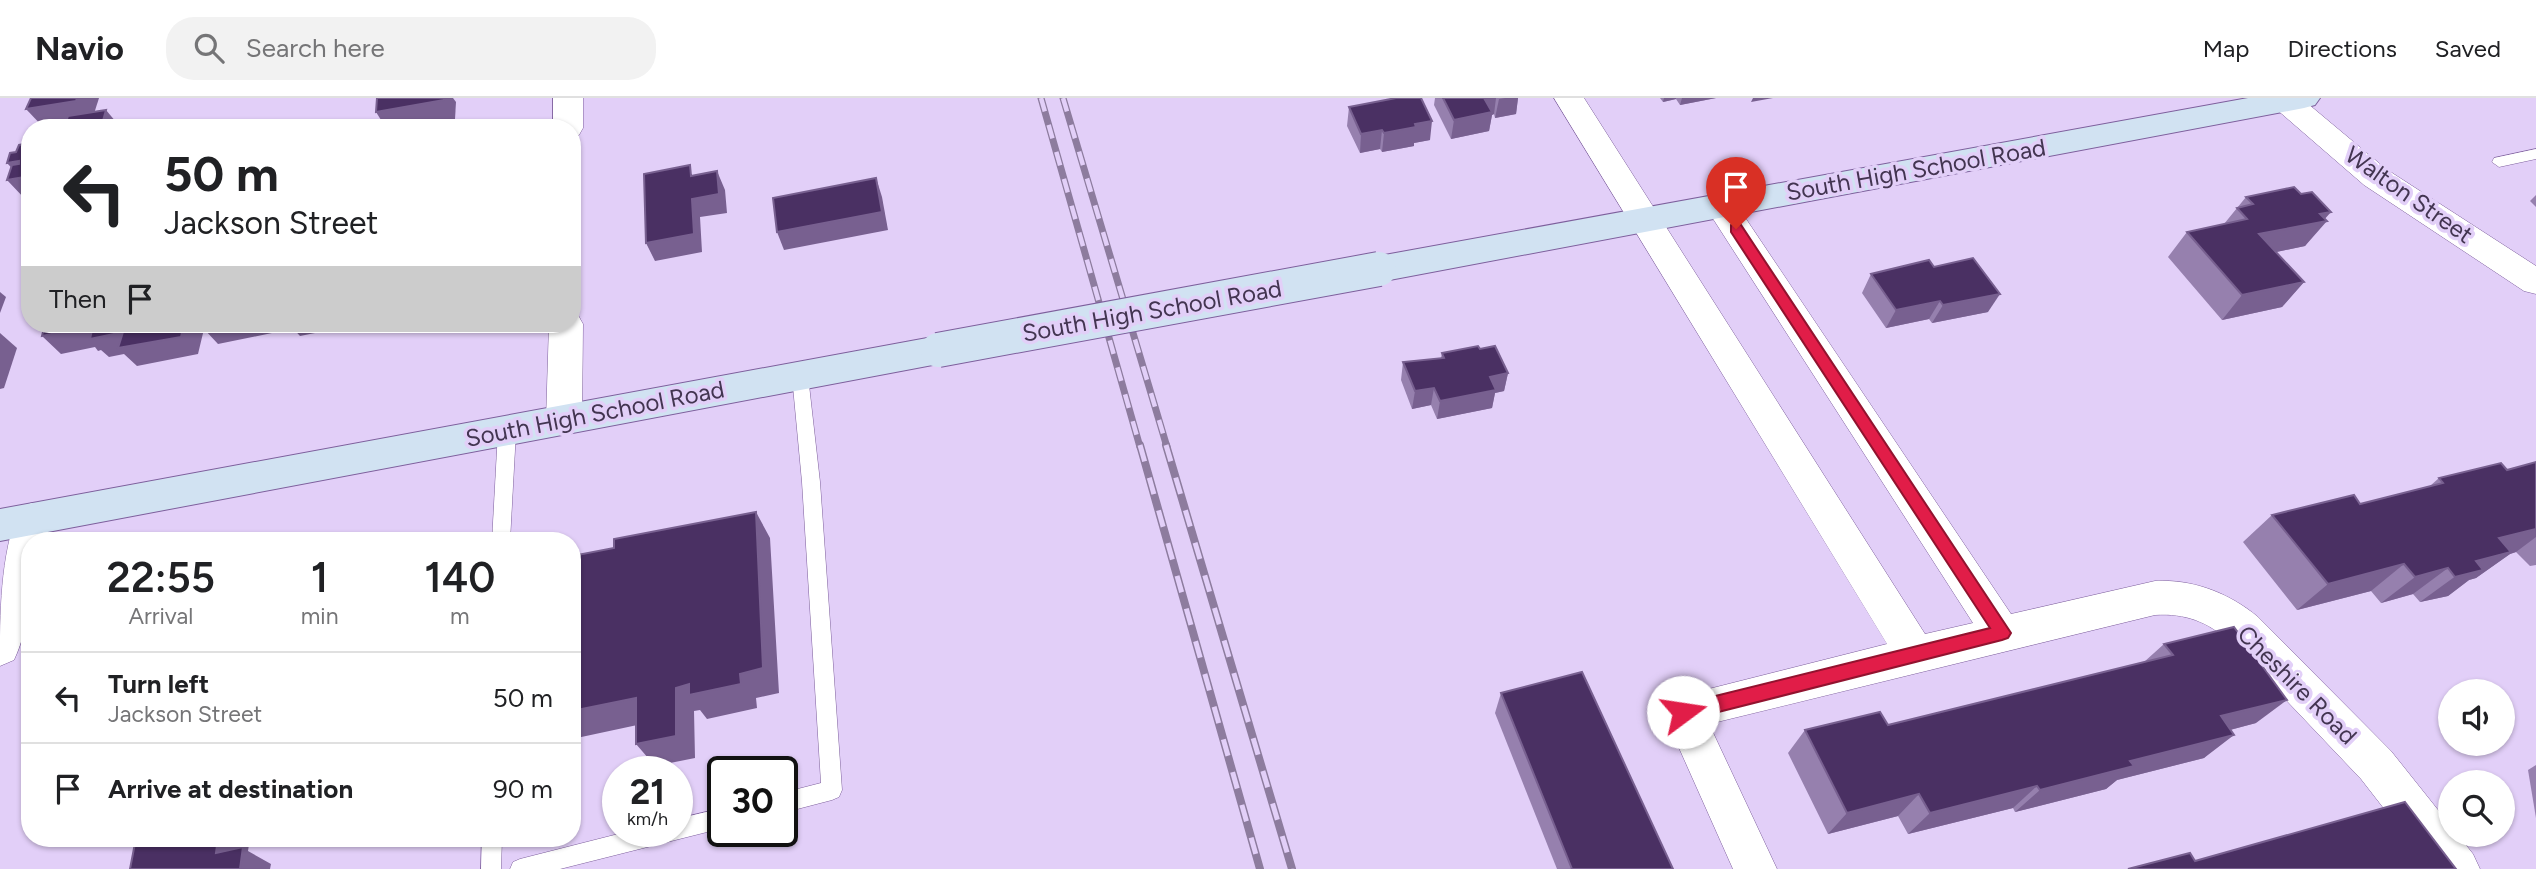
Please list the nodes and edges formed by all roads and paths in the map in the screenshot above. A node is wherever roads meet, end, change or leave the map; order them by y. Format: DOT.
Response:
graph roads {
  1 [pos="568,98"];
  2 [pos="1569,98"];
  3 [pos="2295,100"];
  4 [pos="568,119"];
  5 [pos="2536,154"];
  6 [pos="2499,162"];
  7 [pos="1721,206"];
  8 [pos="1643,220"];
  9 [pos="2536,282"];
  10 [pos="566,333"];
  11 [pos="800,376"];
  12 [pos="564,420"];
  13 [pos="507,431"];
  14 [pos="16,522"];
  15 [pos="501,532"];
  16 [pos="2002,633"];
  17 [pos="0,648"];
  18 [pos="1915,654"];
  19 [pos="798,799"];
  20 [pos="492,847"];
  21 [pos="607,847"];
  22 [pos="491,869"];
  23 [pos="520,869"];
  24 [pos="1755,869"];
  25 [pos="2458,869"];
  1 -- 4 [label="street"];
  2 -- 8 [label="street"];
  3 -- 7 [label="street, South High School Road"];
  3 -- 9 [label="street, Walton Street"];
  5 -- 6 [label="lane"];
  7 -- 8 [label="street, South High School Road"];
  7 -- 16 [label="street"];
  8 -- 11 [label="street, South High School Road, bridge"];
  8 -- 18 [label="street"];
  10 -- 12 [label="street"];
  11 -- 12 [label="street, South High School Road"];
  11 -- 19 [label="lane"];
  12 -- 13 [label="street, South High School Road"];
  13 -- 14 [label="street, South High School Road"];
  13 -- 15 [label="lane"];
  14 -- 17 [label="street"];
  16 -- 18 [label="street, Cheshire Road"];
  16 -- 25 [label="street, Cheshire Road"];
  18 -- 24 [label="street, Cheshire Road"];
  20 -- 22 [label="lane"];
  21 -- 23 [label="lane"];
}
